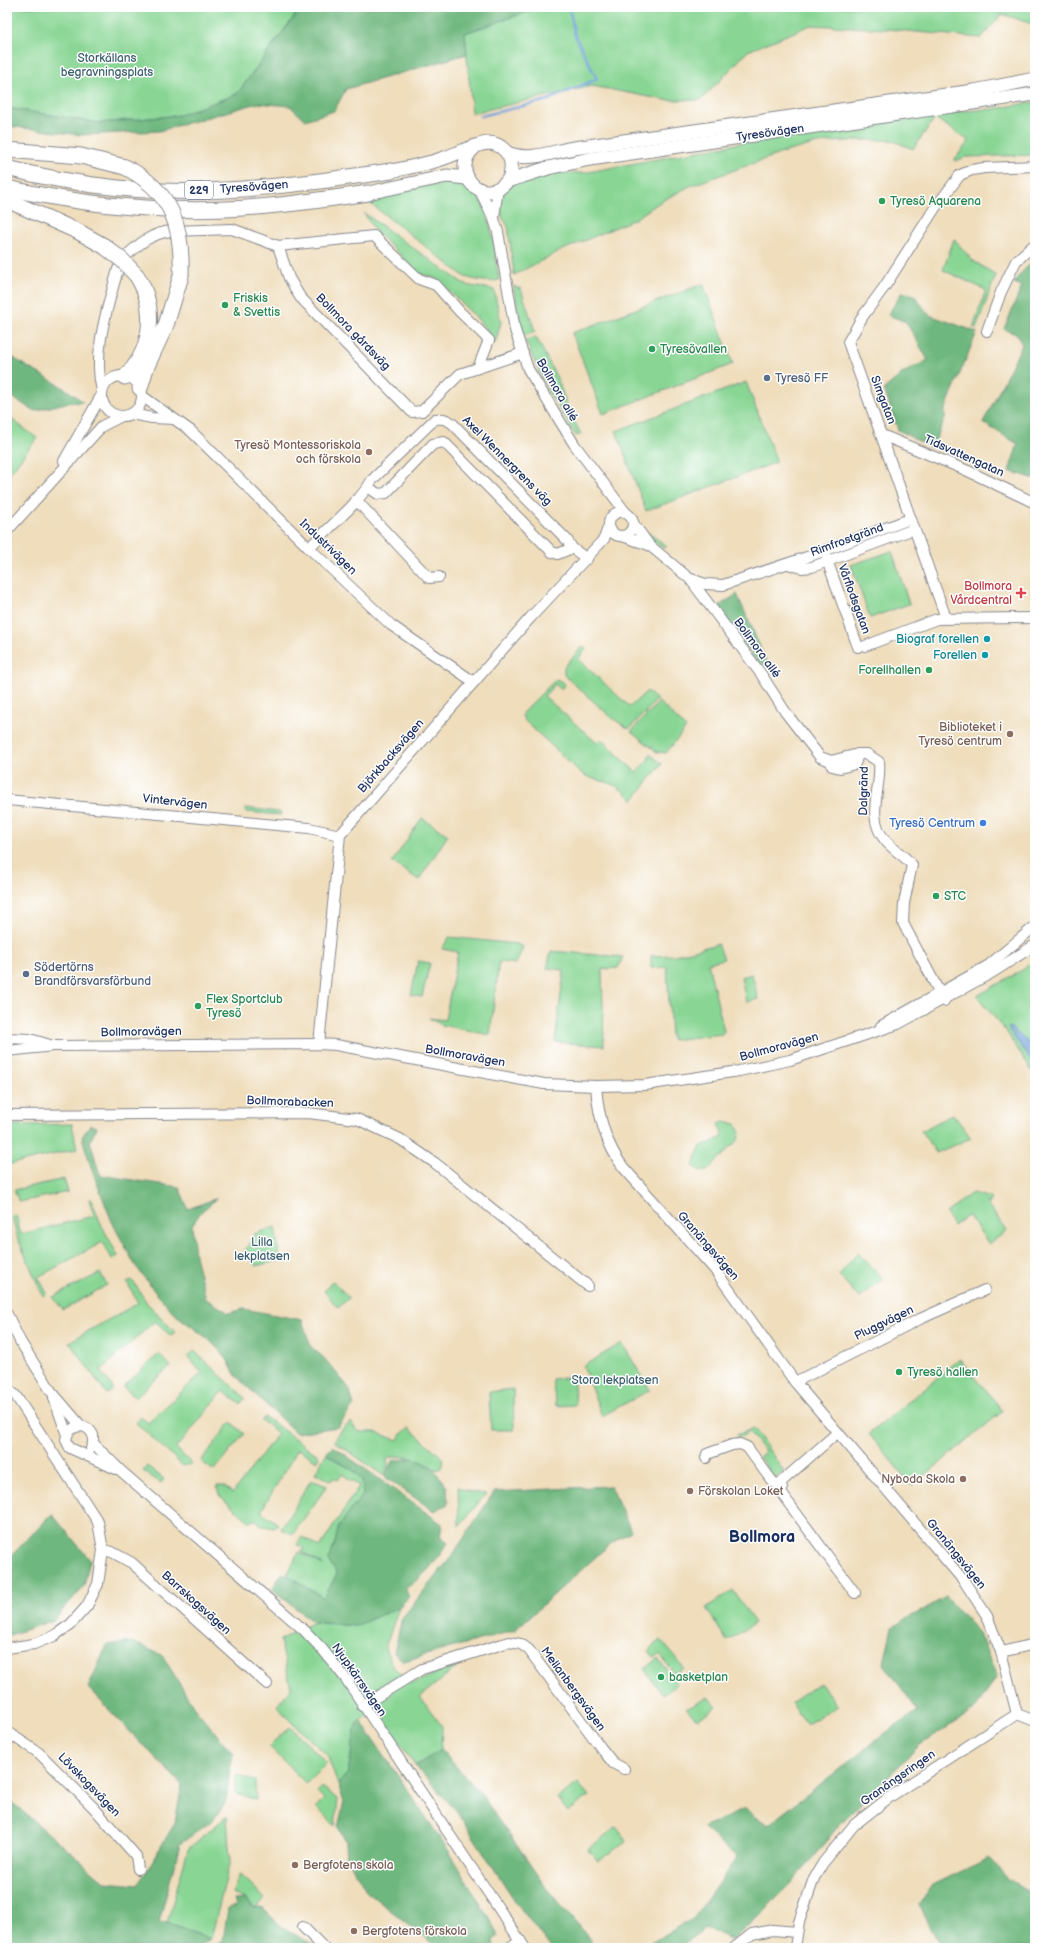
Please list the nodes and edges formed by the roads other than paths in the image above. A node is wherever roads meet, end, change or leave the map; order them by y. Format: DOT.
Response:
graph roads {
  1 [pos="1035,79"];
  2 [pos="1035,94"];
  3 [pos="474,148"];
  4 [pos="7,150"];
  5 [pos="507,153"];
  6 [pos="1035,166"];
  7 [pos="7,168"];
  8 [pos="391,171"];
  9 [pos="467,178"];
  10 [pos="503,185"];
  11 [pos="7,188"];
  12 [pos="479,189"];
  13 [pos="368,193"];
  14 [pos="7,200"];
  15 [pos="494,219"];
  16 [pos="170,231"];
  17 [pos="179,237"];
  18 [pos="1035,244"];
  19 [pos="278,246"];
  20 [pos="126,256"];
  21 [pos="118,269"];
  22 [pos="987,331"];
  23 [pos="523,353"];
  24 [pos="100,366"];
  25 [pos="478,368"];
  26 [pos="120,377"];
  27 [pos="141,392"];
  28 [pos="102,393"];
  29 [pos="126,415"];
  30 [pos="174,419"];
  31 [pos="882,435"];
  32 [pos="55,477"];
  33 [pos="368,487"];
  34 [pos="610,492"];
  35 [pos="356,500"];
  36 [pos="1035,503"];
  37 [pos="626,513"];
  38 [pos="610,521"];
  39 [pos="633,523"];
  40 [pos="912,524"];
  41 [pos="7,531"];
  42 [pos="618,535"];
  43 [pos="604,539"];
  44 [pos="649,545"];
  45 [pos="309,548"];
  46 [pos="572,548"];
  47 [pos="587,559"];
  48 [pos="827,560"];
  49 [pos="788,564"];
  50 [pos="439,577"];
  51 [pos="690,578"];
  52 [pos="946,618"];
  53 [pos="1035,618"];
  54 [pos="474,682"];
  55 [pos="820,757"];
  56 [pos="7,800"];
  57 [pos="340,835"];
  58 [pos="1034,927"];
  59 [pos="1035,945"];
  60 [pos="942,997"];
  61 [pos="7,1038"];
  62 [pos="7,1043"];
  63 [pos="319,1044"];
  64 [pos="54,1046"];
  65 [pos="7,1051"];
  66 [pos="596,1086"];
  67 [pos="7,1115"];
  68 [pos="588,1286"];
  69 [pos="985,1290"];
  70 [pos="7,1314"];
  71 [pos="795,1382"];
  72 [pos="7,1388"];
  73 [pos="51,1392"];
  74 [pos="81,1426"];
  75 [pos="837,1432"];
  76 [pos="67,1438"];
  77 [pos="93,1443"];
  78 [pos="77,1452"];
  79 [pos="56,1457"];
  80 [pos="706,1458"];
  81 [pos="121,1471"];
  82 [pos="782,1488"];
  83 [pos="103,1550"];
  84 [pos="855,1593"];
  85 [pos="1035,1644"];
  86 [pos="7,1648"];
  87 [pos="1001,1652"];
  88 [pos="267,1684"];
  89 [pos="362,1706"];
  90 [pos="1016,1714"];
  91 [pos="1035,1721"];
  92 [pos="7,1732"];
  93 [pos="624,1769"];
  94 [pos="138,1869"];
  95 [pos="303,1927"];
  96 [pos="797,1932"];
  97 [pos="522,1944"];
  98 [pos="324,1948"];
  99 [pos="509,1948"];
  100 [pos="734,1948"];
  101 [pos="795,1948"];
  1 -- 5 [label="main road, Tyresövägen / 229"];
  2 -- 10 [label="main road, Tyresövägen"];
  3 -- 5 [label="main road, Tyresövägen / 229"];
  3 -- 8 [label="main road, Tyresövägen / 229"];
  3 -- 9 [label="main road"];
  4 -- 27 [label="highway, bridge"];
  5 -- 10 [label="main road"];
  6 -- 31 [label="street, Simgatan"];
  7 -- 8 [label="highway, Tyresövägen / 229"];
  9 -- 12 [label="main road"];
  9 -- 13 [label="main road, Tyresövägen / 229"];
  10 -- 12 [label="main road, Tyresövägen"];
  10 -- 15 [label="street, Bollmora allé"];
  11 -- 13 [label="highway, Tyresövägen / 229"];
  12 -- 15 [label="street, Bollmora allé"];
  14 -- 26 [label="highway, bridge"];
  15 -- 23 [label="street, Bollmora allé"];
  16 -- 17 [label="street"];
  16 -- 19 [label="street"];
  16 -- 20 [label="street"];
  18 -- 22 [label="street"];
  19 -- 25 [label="street"];
  19 -- 25 [label="street, Bollmora gårdsväg"];
  21 -- 24 [label="street"];
  23 -- 25 [label="street, Bollmora gårdsväg"];
  23 -- 34 [label="street, Bollmora allé"];
  24 -- 26 [label="street"];
  24 -- 28 [label="street"];
  26 -- 27 [label="street"];
  26 -- 28 [label="street"];
  27 -- 29 [label="street"];
  27 -- 30 [label="street, Industrivägen"];
  28 -- 29 [label="street"];
  28 -- 32 [label="street"];
  29 -- 30 [label="street"];
  29 -- 32 [label="street"];
  30 -- 45 [label="street, Industrivägen"];
  31 -- 36 [label="street, Tidsvattengatan"];
  31 -- 40 [label="street, Simgatan"];
  32 -- 41 [label="street"];
  33 -- 35 [label="street, Axel Wennergrens väg"];
  33 -- 46 [label="street"];
  33 -- 46 [label="street, Axel Wennergrens väg"];
  34 -- 37 [label="street, Bollmora allé"];
  34 -- 38 [label="street"];
  35 -- 45 [label="street, Axel Wennergrens väg"];
  35 -- 50 [label="street"];
  37 -- 38 [label="street"];
  37 -- 39 [label="street, Bollmora allé"];
  38 -- 42 [label="street"];
  38 -- 43 [label="street, Björkbacksvägen"];
  39 -- 42 [label="street"];
  39 -- 44 [label="street, Bollmora allé"];
  40 -- 48 [label="street, Rimfrostgränd"];
  40 -- 49 [label="street, Rimfrostgränd"];
  40 -- 52 [label="street, Simgatan"];
  42 -- 43 [label="street, Björkbacksvägen"];
  42 -- 44 [label="street, Bollmora allé"];
  43 -- 47 [label="street, Björkbacksvägen"];
  44 -- 51 [label="street, Bollmora allé"];
  45 -- 54 [label="street, Industrivägen"];
  46 -- 47 [label="street, Axel Wennergrens väg"];
  47 -- 54 [label="street, Björkbacksvägen"];
  48 -- 49 [label="street, Rimfrostgränd"];
  48 -- 52 [label="street, Vårflodsgatan"];
  49 -- 51 [label="street, Rimfrostgränd"];
  51 -- 55 [label="street, Bollmora allé"];
  52 -- 53 [label="street"];
  54 -- 57 [label="street, Björkbacksvägen"];
  55 -- 60 [label="street, Dalgränd"];
  56 -- 57 [label="street, Vintervägen"];
  57 -- 63 [label="street"];
  58 -- 60 [label="street, Bollmoravägen"];
  59 -- 60 [label="street, Bollmoravägen"];
  60 -- 66 [label="street, Bollmoravägen"];
  61 -- 64 [label="street, Bollmoravägen"];
  62 -- 64 [label="street, Bollmoravägen"];
  63 -- 64 [label="street, Bollmoravägen"];
  63 -- 66 [label="street, Bollmoravägen"];
  64 -- 65 [label="street, Bollmoravägen"];
  66 -- 71 [label="street, Granängsvägen"];
  67 -- 68 [label="street, Bollmorabacken"];
  69 -- 71 [label="street, Pluggvägen"];
  70 -- 73 [label="street, Njupkärrsvägen"];
  71 -- 75 [label="street, Granängsvägen"];
  72 -- 79 [label="street"];
  73 -- 74 [label="street, Njupkärrsvägen"];
  73 -- 76 [label="street, Njupkärrsvägen"];
  74 -- 76 [label="street"];
  74 -- 77 [label="street, Njupkärrsvägen"];
  75 -- 82 [label="street"];
  75 -- 87 [label="street, Granängsvägen"];
  76 -- 78 [label="street, Njupkärrsvägen"];
  76 -- 79 [label="street"];
  77 -- 78 [label="street"];
  77 -- 81 [label="street, Njupkärrsvägen"];
  78 -- 79 [label="street"];
  78 -- 81 [label="street, Njupkärrsvägen"];
  79 -- 83 [label="street"];
  80 -- 82 [label="street"];
  81 -- 89 [label="street, Njupkärrsvägen"];
  82 -- 84 [label="street"];
  83 -- 86 [label="street"];
  83 -- 88 [label="street, Barrskogsvägen"];
  85 -- 87 [label="street"];
  87 -- 90 [label="street, Granängsvägen"];
  89 -- 93 [label="street, Mellanbergsvägen"];
  89 -- 97 [label="street, Njupkärrsvägen"];
  90 -- 91 [label="street"];
  90 -- 96 [label="street, Granängsringen"];
  92 -- 94 [label="street, Lövskogsvägen"];
  95 -- 98 [label="street"];
  96 -- 100 [label="street"];
  96 -- 101 [label="street, Granängsringen"];
  97 -- 99 [label="street"];
}
